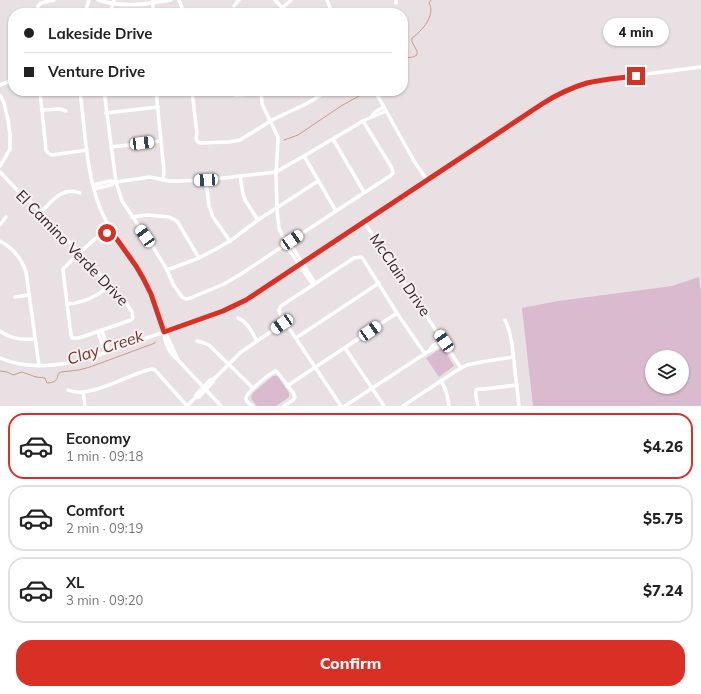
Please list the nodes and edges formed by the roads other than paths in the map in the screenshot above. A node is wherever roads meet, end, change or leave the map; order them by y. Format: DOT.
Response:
graph roads {
  1 [pos="54,0"];
  2 [pos="98,0"];
  3 [pos="109,0"];
  4 [pos="171,0"];
  5 [pos="239,0"];
  6 [pos="275,0"];
  7 [pos="291,0"];
  8 [pos="153,1"];
  9 [pos="114,2"];
  10 [pos="234,6"];
  11 [pos="38,8"];
  12 [pos="282,8"];
  13 [pos="701,67"];
  14 [pos="0,95"];
  15 [pos="41,96"];
  16 [pos="81,96"];
  17 [pos="104,96"];
  18 [pos="157,96"];
  19 [pos="193,96"];
  20 [pos="261,96"];
  21 [pos="319,96"];
  22 [pos="378,96"];
  23 [pos="158,107"];
  24 [pos="385,109"];
  25 [pos="42,110"];
  26 [pos="66,111"];
  27 [pos="106,113"];
  28 [pos="270,121"];
  29 [pos="363,121"];
  30 [pos="333,139"];
  31 [pos="161,141"];
  32 [pos="111,147"];
  33 [pos="87,150"];
  34 [pos="304,156"];
  35 [pos="0,166"];
  36 [pos="0,172"];
  37 [pos="276,172"];
  38 [pos="240,176"];
  39 [pos="163,180"];
  40 [pos="206,180"];
  41 [pos="427,180"];
  42 [pos="318,181"];
  43 [pos="116,182"];
  44 [pos="93,187"];
  45 [pos="364,192"];
  46 [pos="80,193"];
  47 [pos="277,208"];
  48 [pos="336,211"];
  49 [pos="41,212"];
  50 [pos="6,217"];
  51 [pos="132,217"];
  52 [pos="258,220"];
  53 [pos="364,222"];
  54 [pos="0,225"];
  55 [pos="110,229"];
  56 [pos="0,241"];
  57 [pos="230,241"];
  58 [pos="287,244"];
  59 [pos="80,252"];
  60 [pos="199,258"];
  61 [pos="301,264"];
  62 [pos="167,270"];
  63 [pos="378,283"];
  64 [pos="314,284"];
  65 [pos="110,285"];
  66 [pos="28,295"];
  67 [pos="15,297"];
  68 [pos="67,304"];
  69 [pos="397,313"];
  70 [pos="238,318"];
  71 [pos="505,320"];
  72 [pos="285,322"];
  73 [pos="0,332"];
  74 [pos="100,332"];
  75 [pos="164,332"];
  76 [pos="296,338"];
  77 [pos="35,339"];
  78 [pos="197,341"];
  79 [pos="258,341"];
  80 [pos="444,341"];
  81 [pos="345,348"];
  82 [pos="107,352"];
  83 [pos="427,352"];
  84 [pos="513,357"];
  85 [pos="0,358"];
  86 [pos="229,364"];
  87 [pos="39,366"];
  88 [pos="316,367"];
  89 [pos="461,368"];
  90 [pos="441,381"];
  91 [pos="517,385"];
  92 [pos="288,386"];
  93 [pos="253,388"];
  94 [pos="205,389"];
  95 [pos="372,389"];
  96 [pos="68,390"];
  97 [pos="83,392"];
  98 [pos="85,406"];
  99 [pos="187,406"];
  100 [pos="221,406"];
  101 [pos="252,406"];
  102 [pos="284,406"];
  103 [pos="341,406"];
  104 [pos="345,406"];
  105 [pos="384,406"];
  106 [pos="403,406"];
  107 [pos="450,406"];
  108 [pos="478,406"];
  109 [pos="519,406"];
  1 -- 11 [label="street"];
  2 -- 9 [label="street"];
  3 -- 9 [label="street"];
  4 -- 8 [label="street"];
  5 -- 10 [label="street"];
  6 -- 12 [label="street"];
  7 -- 12 [label="street"];
  8 -- 9 [label="street"];
  13 -- 41 [label="street"];
  14 -- 35 [label="street"];
  15 -- 25 [label="street"];
  16 -- 33 [label="street"];
  17 -- 27 [label="street"];
  18 -- 23 [label="street"];
  19 -- 28 [label="street"];
  20 -- 28 [label="street"];
  21 -- 28 [label="street"];
  22 -- 24 [label="street"];
  23 -- 27 [label="street"];
  23 -- 31 [label="street"];
  24 -- 29 [label="street"];
  24 -- 41 [label="street"];
  25 -- 26 [label="street"];
  25 -- 33 [label="street"];
  27 -- 32 [label="street"];
  28 -- 37 [label="street"];
  29 -- 30 [label="street"];
  29 -- 45 [label="street"];
  30 -- 34 [label="street"];
  30 -- 45 [label="street"];
  31 -- 32 [label="street"];
  31 -- 39 [label="street"];
  32 -- 43 [label="street"];
  33 -- 44 [label="street"];
  34 -- 37 [label="street"];
  34 -- 42 [label="street"];
  36 -- 49 [label="street, El Camino Verde Drive"];
  37 -- 38 [label="street"];
  37 -- 47 [label="street"];
  38 -- 40 [label="street"];
  38 -- 52 [label="street"];
  39 -- 40 [label="street"];
  39 -- 43 [label="street"];
  40 -- 57 [label="street"];
  41 -- 53 [label="street"];
  42 -- 47 [label="street"];
  42 -- 48 [label="street"];
  43 -- 44 [label="street"];
  43 -- 51 [label="street"];
  44 -- 55 [label="street"];
  45 -- 48 [label="street"];
  46 -- 49 [label="street"];
  47 -- 52 [label="street"];
  47 -- 58 [label="street"];
  48 -- 58 [label="street"];
  49 -- 59 [label="street, El Camino Verde Drive"];
  50 -- 54 [label="street"];
  51 -- 60 [label="street"];
  51 -- 62 [label="street"];
  52 -- 57 [label="street"];
  53 -- 61 [label="street"];
  53 -- 80 [label="street, McClain Drive"];
  55 -- 59 [label="street"];
  55 -- 75 [label="street"];
  56 -- 66 [label="street"];
  57 -- 60 [label="street"];
  58 -- 61 [label="street"];
  58 -- 62 [label="street"];
  59 -- 65 [label="street, El Camino Verde Drive"];
  59 -- 68 [label="street"];
  60 -- 62 [label="street"];
  61 -- 64 [label="street"];
  61 -- 75 [label="street"];
  63 -- 64 [label="street"];
  63 -- 69 [label="street"];
  63 -- 76 [label="street"];
  64 -- 72 [label="street"];
  65 -- 68 [label="street"];
  65 -- 74 [label="street, El Camino Verde Drive"];
  66 -- 67 [label="street"];
  66 -- 77 [label="street"];
  68 -- 74 [label="street"];
  69 -- 81 [label="street"];
  69 -- 83 [label="street"];
  70 -- 79 [label="street"];
  71 -- 84 [label="street"];
  72 -- 76 [label="street"];
  72 -- 79 [label="street"];
  73 -- 77 [label="street"];
  74 -- 82 [label="street"];
  75 -- 82 [label="street"];
  75 -- 94 [label="street"];
  76 -- 88 [label="street"];
  77 -- 87 [label="street"];
  78 -- 86 [label="street"];
  79 -- 86 [label="street"];
  80 -- 83 [label="street"];
  80 -- 89 [label="street, McClain Drive"];
  81 -- 88 [label="street"];
  81 -- 95 [label="street"];
  82 -- 87 [label="street"];
  83 -- 95 [label="street"];
  84 -- 89 [label="street"];
  84 -- 91 [label="street"];
  85 -- 87 [label="street"];
  86 -- 93 [label="street"];
  86 -- 94 [label="street"];
  88 -- 92 [label="street"];
  88 -- 103 [label="street"];
  89 -- 90 [label="street"];
  90 -- 106 [label="street"];
  90 -- 107 [label="street"];
  91 -- 108 [label="street"];
  91 -- 109 [label="street"];
  92 -- 93 [label="street"];
  92 -- 102 [label="street"];
  93 -- 101 [label="street"];
  94 -- 99 [label="street"];
  94 -- 100 [label="street"];
  95 -- 104 [label="street"];
  95 -- 105 [label="street"];
  96 -- 97 [label="street"];
  97 -- 98 [label="street"];
  97 -- 99 [label="street"];
}
